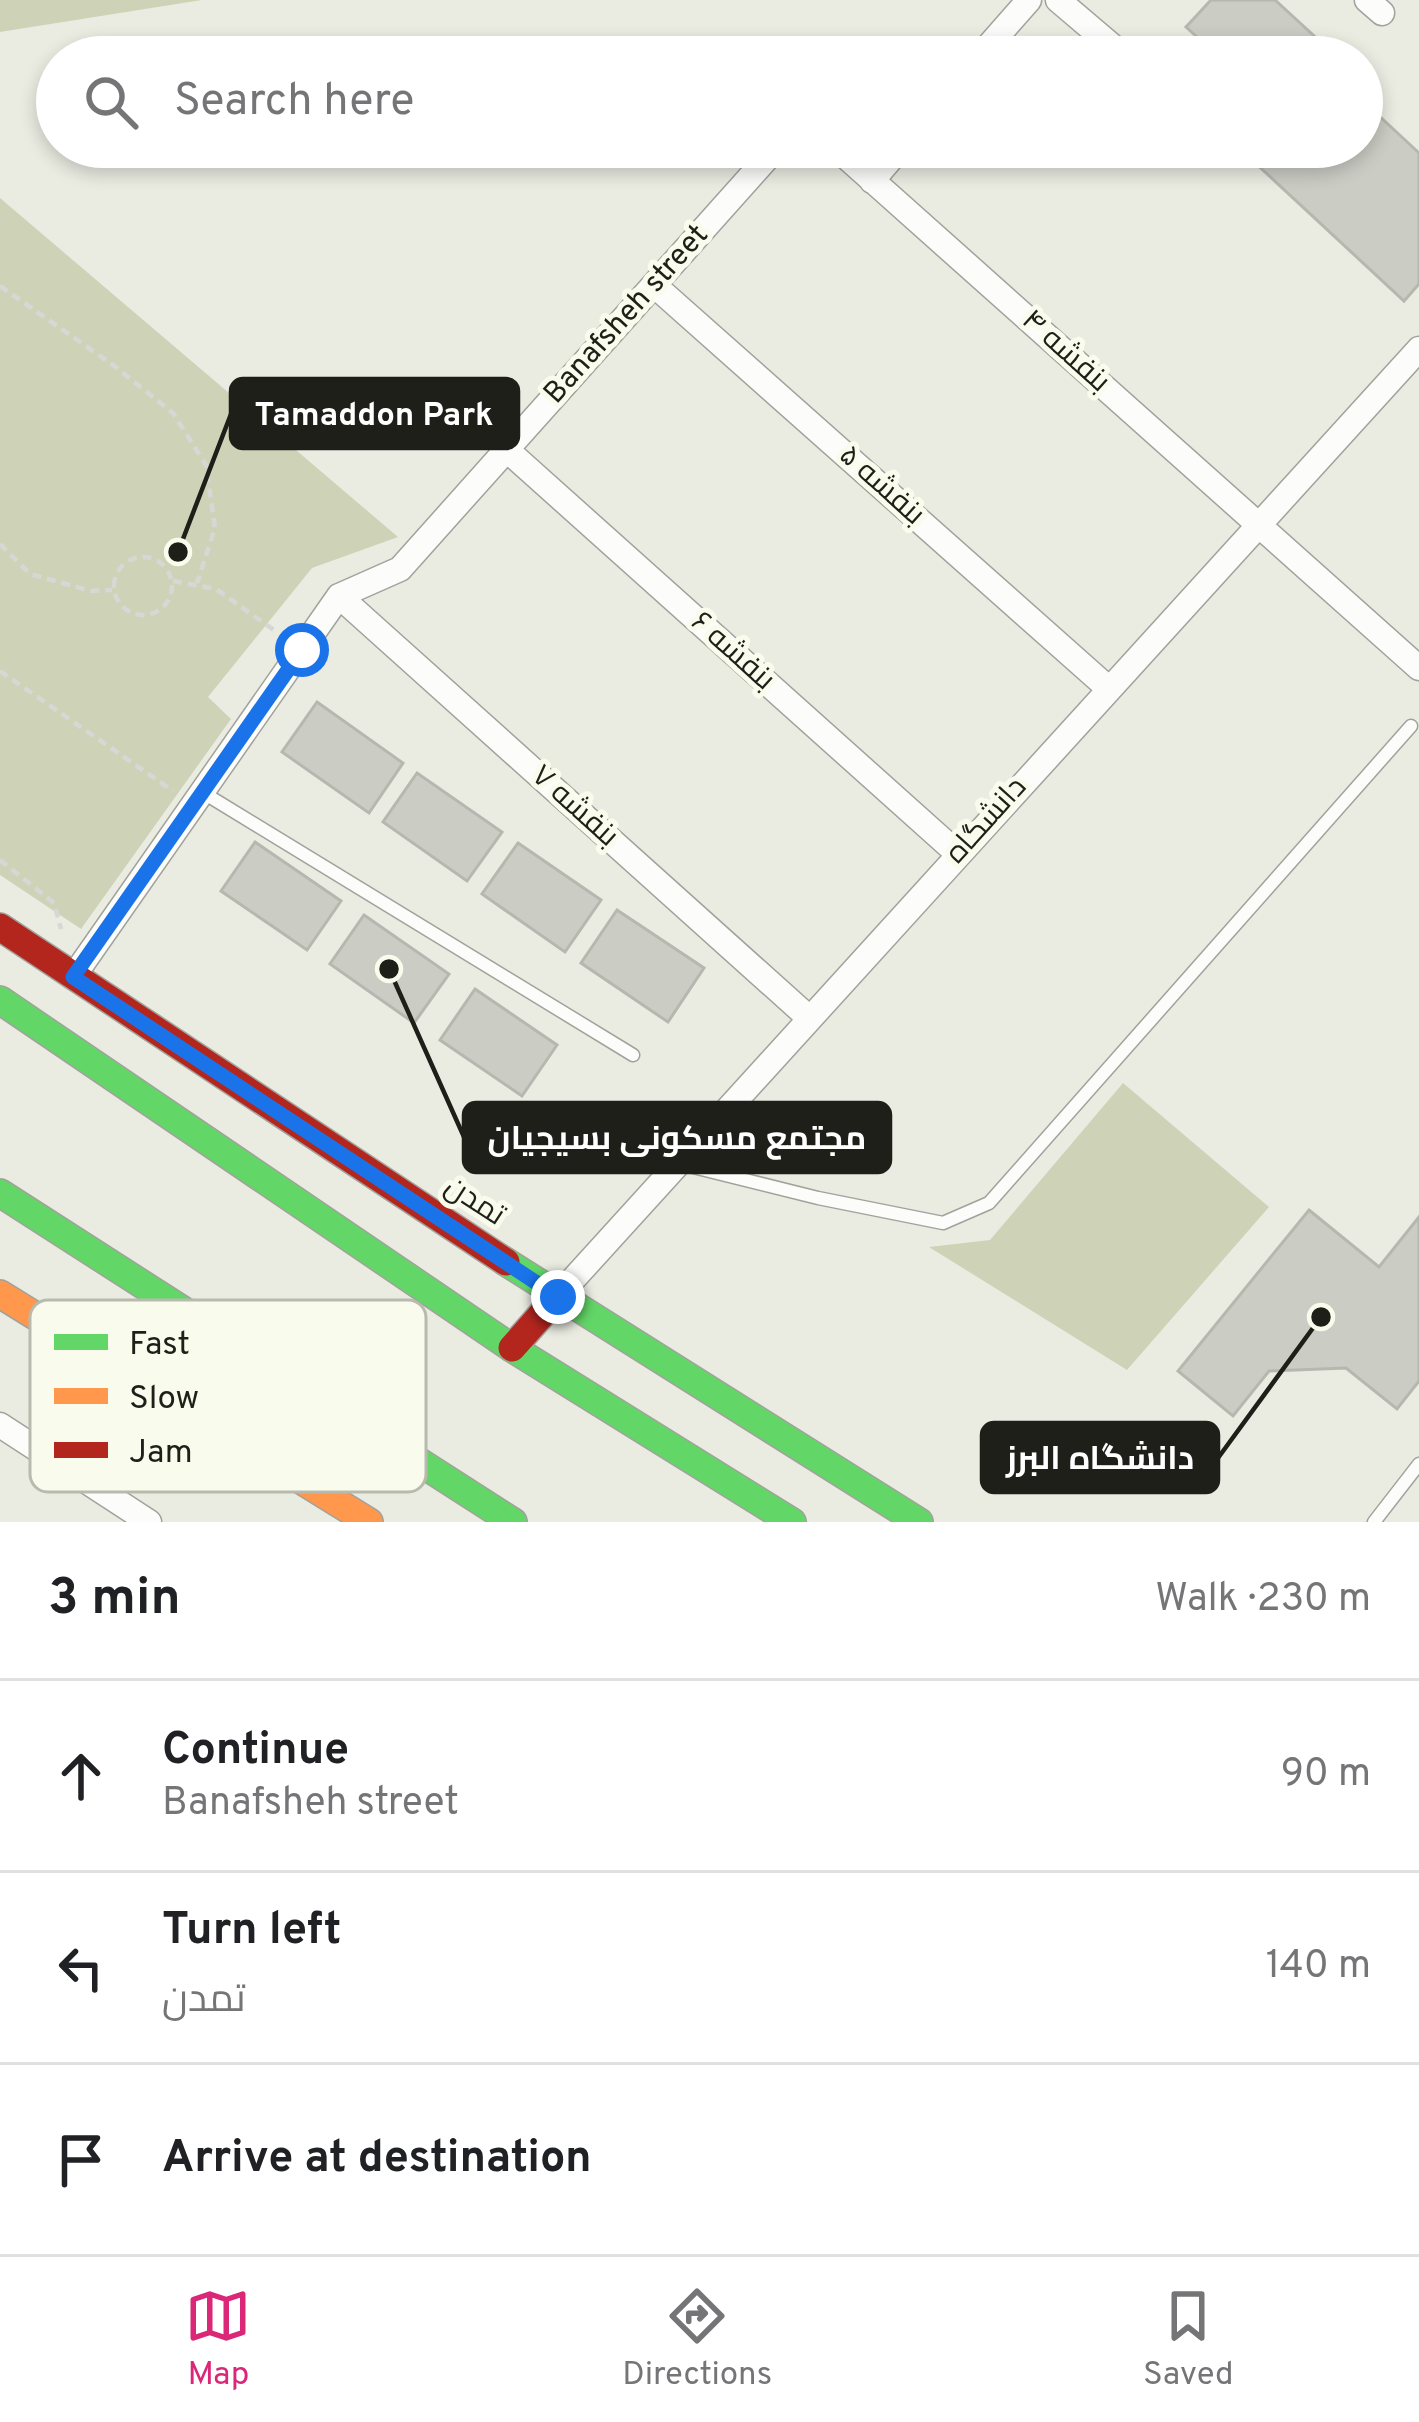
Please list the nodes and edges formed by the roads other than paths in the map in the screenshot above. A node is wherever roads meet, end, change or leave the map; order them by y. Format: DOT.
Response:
graph roads {
  1 [pos="1029,0"];
  2 [pos="1058,0"];
  3 [pos="997,36"];
  4 [pos="1100,36"];
  5 [pos="758,168"];
  6 [pos="858,168"];
  7 [pos="883,168"];
  8 [pos="872,181"];
  9 [pos="654,285"];
  10 [pos="1416,360"];
  11 [pos="507,450"];
  12 [pos="1257,524"];
  13 [pos="339,596"];
  14 [pos="1419,668"];
  15 [pos="1108,688"];
  16 [pos="1411,726"];
  17 [pos="197,799"];
  18 [pos="958,853"];
  19 [pos="0,927"];
  20 [pos="73,977"];
  21 [pos="0,1000"];
  22 [pos="808,1017"];
  23 [pos="633,1055"];
  24 [pos="676,1163"];
  25 [pos="0,1192"];
  26 [pos="0,1294"];
  27 [pos="558,1297"];
  28 [pos="168,1300"];
  29 [pos="30,1313"];
  30 [pos="512,1348"];
  31 [pos="0,1425"];
  32 [pos="30,1445"];
  33 [pos="1419,1464"];
  34 [pos="426,1466"];
  35 [pos="103,1492"];
  36 [pos="320,1492"];
  37 [pos="149,1522"];
  38 [pos="369,1522"];
  39 [pos="513,1522"];
  40 [pos="792,1522"];
  41 [pos="919,1522"];
  42 [pos="1374,1522"];
  1 -- 3 [label="street"];
  2 -- 4 [label="street"];
  5 -- 9 [label="street, Banafsheh street"];
  6 -- 8 [label="street"];
  7 -- 8 [label="street"];
  8 -- 12 [label="street, بنفشه ۴"];
  9 -- 11 [label="street, Banafsheh street"];
  9 -- 15 [label="street, بنفشه ۵"];
  10 -- 12 [label="street, دانشگاه"];
  11 -- 13 [label="street, Banafsheh street"];
  11 -- 18 [label="street, بنفشه ۶"];
  12 -- 14 [label="street, بنفشه ۴"];
  12 -- 15 [label="street, دانشگاه"];
  13 -- 17 [label="street"];
  13 -- 22 [label="street, بنفشه ۷"];
  15 -- 18 [label="street, دانشگاه"];
  16 -- 24 [label="lane"];
  17 -- 20 [label="street"];
  17 -- 23 [label="lane"];
  18 -- 22 [label="street, دانشگاه"];
  19 -- 20 [label="main road, تمدن"];
  20 -- 27 [label="main road, تمدن"];
  21 -- 30 [label="main road"];
  22 -- 24 [label="street, دانشگاه"];
  24 -- 27 [label="street, دانشگاه"];
  25 -- 28 [label="main road"];
  26 -- 29 [label="main road"];
  27 -- 30 [label="main road"];
  27 -- 41 [label="main road, تمدن"];
  30 -- 40 [label="main road"];
  31 -- 32 [label="street"];
  33 -- 42 [label="lane"];
  34 -- 39 [label="main road"];
  35 -- 37 [label="street"];
  36 -- 38 [label="main road"];
}
